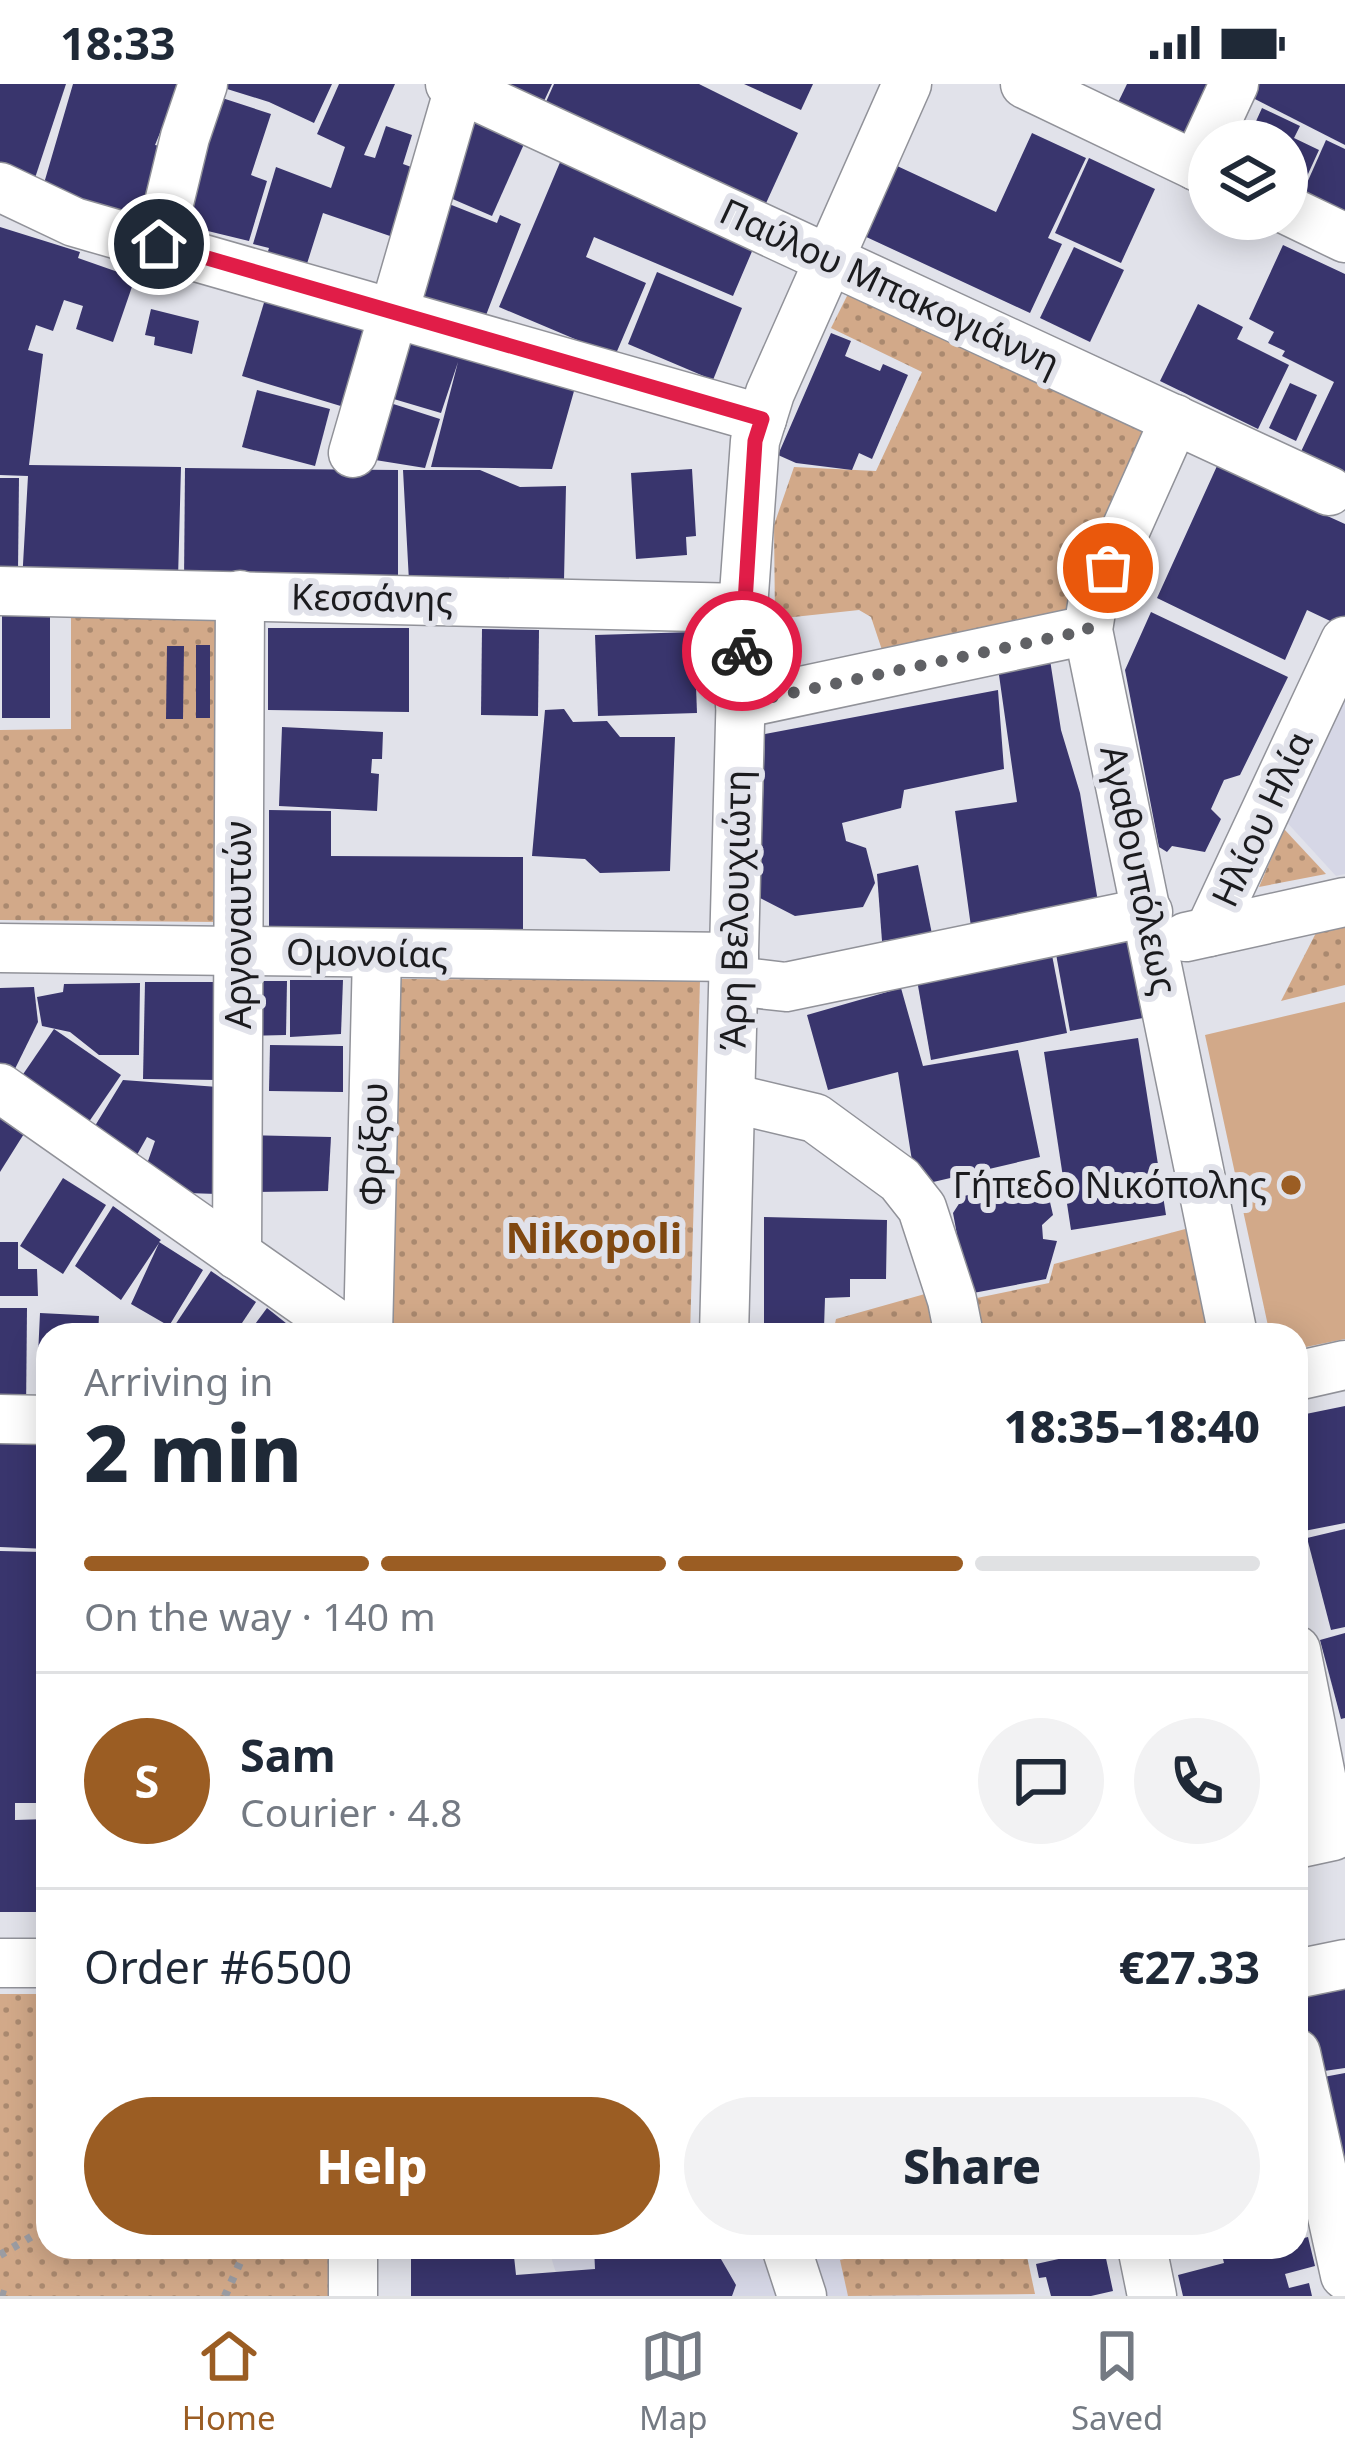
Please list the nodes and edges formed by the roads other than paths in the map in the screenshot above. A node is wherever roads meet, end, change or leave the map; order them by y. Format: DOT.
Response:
graph roads {
  1 [pos="203,84"];
  2 [pos="907,84"];
  3 [pos="1025,84"];
  4 [pos="1234,84"];
  5 [pos="455,86"];
  6 [pos="1221,120"];
  7 [pos="1188,162"];
  8 [pos="0,187"];
  9 [pos="1308,220"];
  10 [pos="1345,238"];
  11 [pos="159,244"];
  12 [pos="830,259"];
  13 [pos="393,311"];
  14 [pos="762,419"];
  15 [pos="1174,419"];
  16 [pos="353,453"];
  17 [pos="1330,490"];
  18 [pos="0,590"];
  19 [pos="240,595"];
  20 [pos="743,608"];
  21 [pos="1088,630"];
  22 [pos="1345,640"];
  23 [pos="740,704"];
  24 [pos="1345,902"];
  25 [pos="1152,928"];
  26 [pos="1209,932"];
  27 [pos="0,948"];
  28 [pos="238,951"];
  29 [pos="377,953"];
  30 [pos="734,969"];
  31 [pos="0,1088"];
  32 [pos="730,1098"];
  33 [pos="237,1255"];
  34 [pos="335,1323"];
  35 [pos="368,1323"];
  36 [pos="724,1323"];
  37 [pos="957,1323"];
  38 [pos="1231,1323"];
  39 [pos="1345,1365"];
  40 [pos="1308,1373"];
  41 [pos="0,1419"];
  42 [pos="36,1420"];
  43 [pos="1308,1770"];
  44 [pos="1315,1840"];
  45 [pos="0,1963"];
  46 [pos="36,1963"];
  47 [pos="1345,1964"];
  48 [pos="1308,1972"];
  49 [pos="1308,2108"];
  50 [pos="353,2259"];
  51 [pos="790,2259"];
  52 [pos="1144,2259"];
  53 [pos="1345,2276"];
  54 [pos="352,2296"];
  55 [pos="802,2296"];
  56 [pos="1152,2296"];
  1 -- 11 [label="street"];
  2 -- 12 [label="street, Άρη Βελουχιώτη"];
  3 -- 7 [label="street"];
  4 -- 6 [label="street"];
  5 -- 12 [label="street, Παύλου Μπακογιάννη"];
  5 -- 13 [label="street"];
  8 -- 11 [label="street"];
  9 -- 10 [label="street"];
  11 -- 13 [label="street"];
  12 -- 14 [label="street, Άρη Βελουχιώτη"];
  12 -- 15 [label="street, Παύλου Μπακογιάννη"];
  13 -- 14 [label="street"];
  13 -- 16 [label="street"];
  14 -- 20 [label="street, Άρη Βελουχιώτη"];
  15 -- 17 [label="street, Παύλου Μπακογιάννη"];
  15 -- 21 [label="street, Αγαθουπόλεως"];
  18 -- 19 [label="street, Κεσσάνης"];
  19 -- 20 [label="street, Κεσσάνης"];
  19 -- 28 [label="street, Αργοναυτών"];
  20 -- 23 [label="street, Άρη Βελουχιώτη"];
  21 -- 23 [label="street"];
  21 -- 25 [label="street, Αγαθουπόλεως"];
  22 -- 26 [label="street, Ηλίου Ηλία"];
  23 -- 30 [label="street, Άρη Βελουχιώτη"];
  24 -- 26 [label="street, Ομονοίας"];
  25 -- 26 [label="street, Ομονοίας"];
  25 -- 30 [label="street, Ομονοίας"];
  25 -- 38 [label="street, Αγαθουπόλεως"];
  27 -- 28 [label="street, Ομονοίας"];
  28 -- 29 [label="street, Ομονοίας"];
  28 -- 33 [label="street, Αργοναυτών"];
  29 -- 30 [label="street, Ομονοίας"];
  29 -- 35 [label="street, Φρίξου"];
  30 -- 32 [label="street, Άρη Βελουχιώτη"];
  31 -- 33 [label="street"];
  32 -- 36 [label="street, Άρη Βελουχιώτη"];
  32 -- 37 [label="street"];
  33 -- 34 [label="street"];
  39 -- 40 [label="street"];
  41 -- 42 [label="street"];
  43 -- 44 [label="street"];
  45 -- 46 [label="street"];
  47 -- 48 [label="street"];
  49 -- 53 [label="street"];
  50 -- 54 [label="street"];
  51 -- 55 [label="street"];
  52 -- 56 [label="street"];
}
